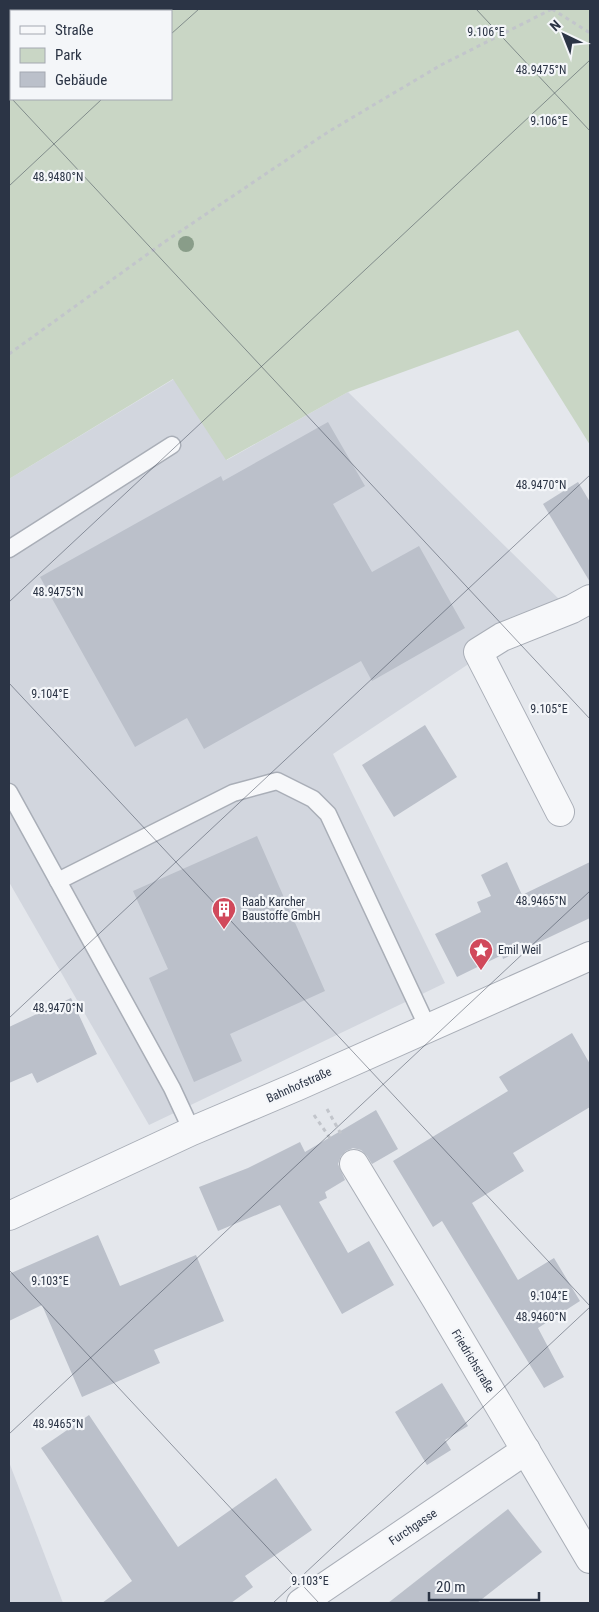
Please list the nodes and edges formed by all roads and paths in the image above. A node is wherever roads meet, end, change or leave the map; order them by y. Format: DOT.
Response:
graph roads {
  1 [pos="552,9"];
  2 [pos="590,33"];
  3 [pos="9,354"];
  4 [pos="172,445"];
  5 [pos="9,549"];
  6 [pos="590,599"];
  7 [pos="9,792"];
  8 [pos="560,812"];
  9 [pos="58,881"];
  10 [pos="590,956"];
  11 [pos="428,1028"];
  12 [pos="298,1086"];
  13 [pos="327,1109"];
  14 [pos="192,1131"];
  15 [pos="344,1139"];
  16 [pos="354,1164"];
  17 [pos="9,1216"];
  18 [pos="526,1450"];
  19 [pos="590,1559"];
  20 [pos="301,1603"];
  1 -- 2 [label="path"];
  1 -- 3 [label="path"];
  4 -- 5 [label="lane"];
  6 -- 8 [label="street"];
  7 -- 9 [label="lane"];
  9 -- 11 [label="lane"];
  9 -- 14 [label="lane"];
  10 -- 11 [label="street, Bahnhofstraße"];
  11 -- 12 [label="street, Bahnhofstraße"];
  12 -- 14 [label="street, Bahnhofstraße"];
  12 -- 16 [label="path"];
  13 -- 15 [label="path"];
  14 -- 17 [label="street, Bahnhofstraße"];
  16 -- 18 [label="street, Friedrichstraße"];
  18 -- 19 [label="street, Friedrichstraße"];
  18 -- 20 [label="street, Furchgasse"];
}
